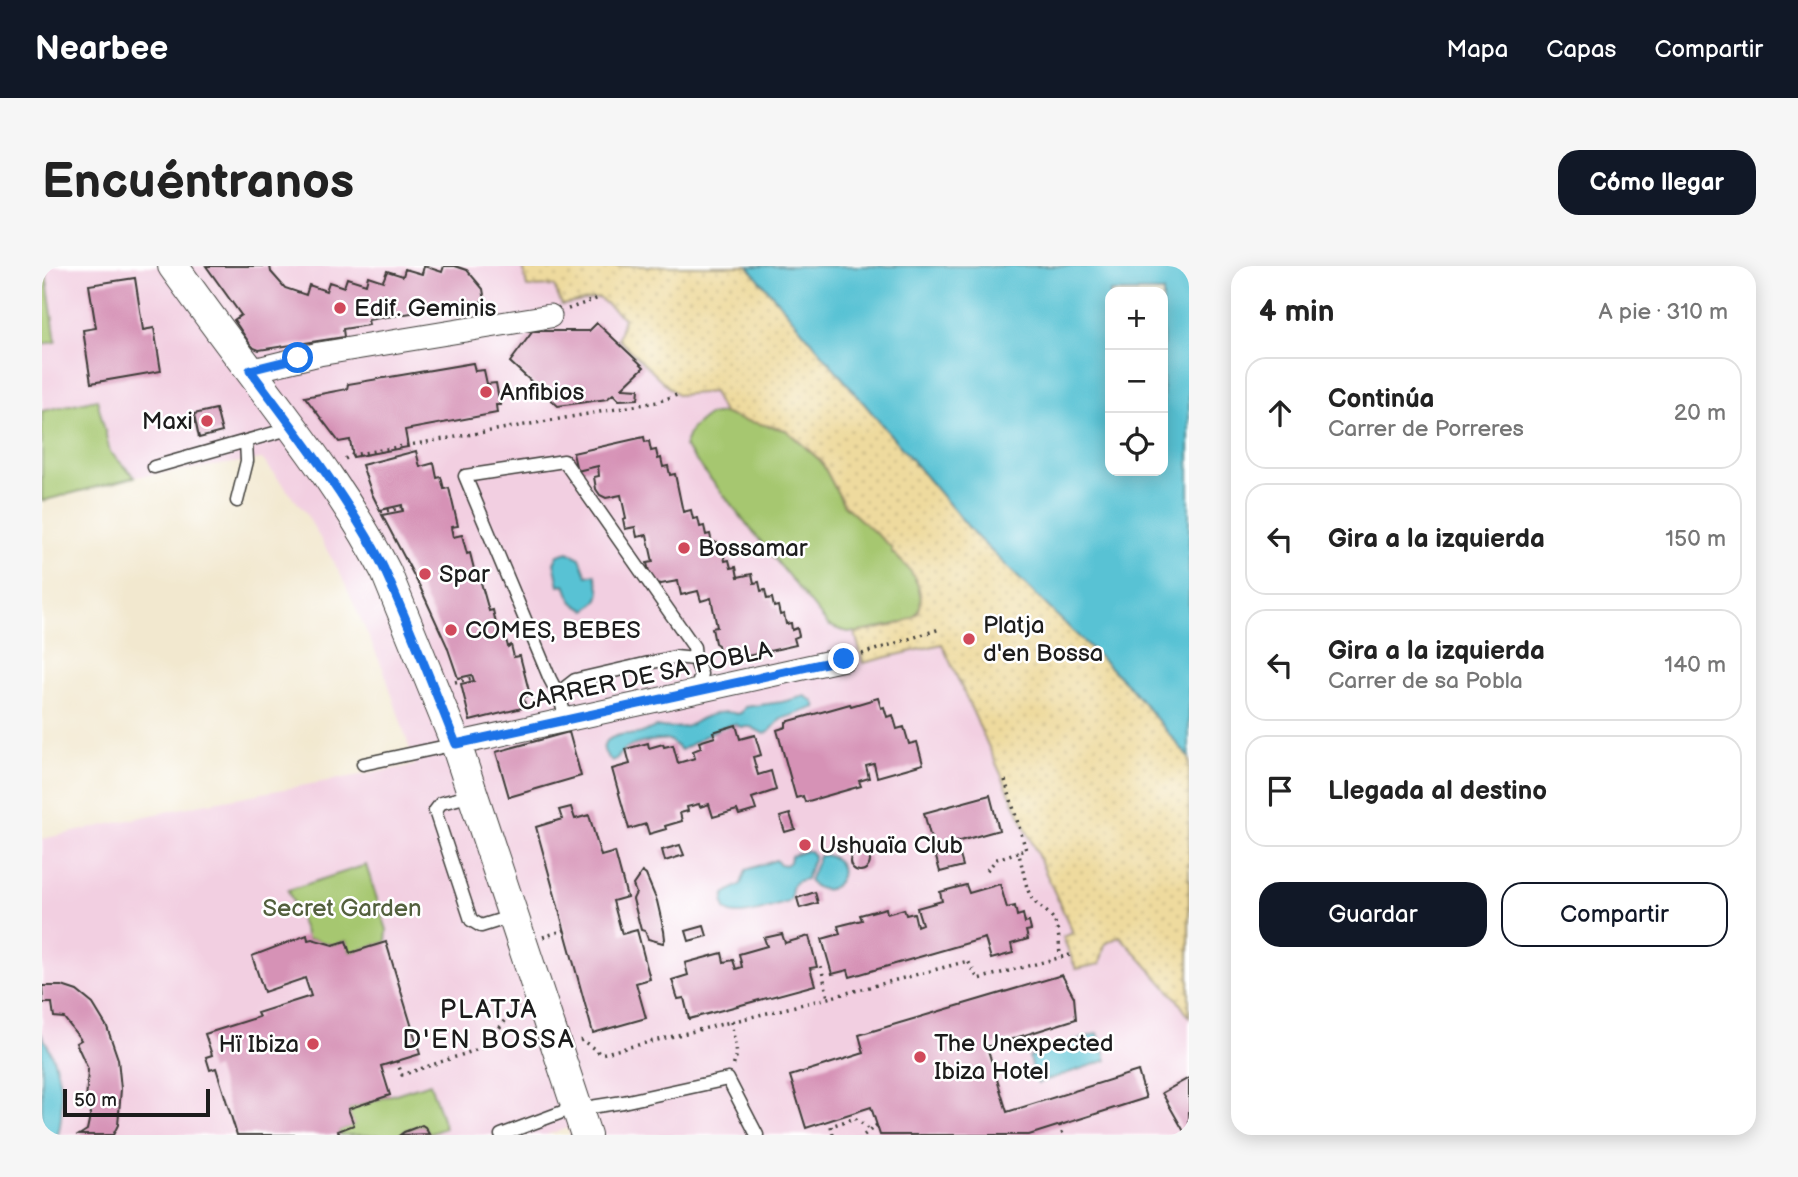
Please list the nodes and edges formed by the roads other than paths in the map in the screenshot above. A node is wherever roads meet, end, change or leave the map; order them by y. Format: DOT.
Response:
graph roads {
  1 [pos="173,266"];
  2 [pos="550,316"];
  3 [pos="250,370"];
  4 [pos="293,427"];
  5 [pos="246,441"];
  6 [pos="154,467"];
  7 [pos="237,501"];
  8 [pos="695,659"];
  9 [pos="844,659"];
  10 [pos="696,692"];
  11 [pos="563,709"];
  12 [pos="456,744"];
  13 [pos="363,764"];
  14 [pos="473,794"];
  15 [pos="513,916"];
  16 [pos="582,1122"];
  17 [pos="501,1135"];
  18 [pos="757,1135"];
  1 -- 3 [label="street"];
  2 -- 3 [label="street"];
  3 -- 4 [label="street"];
  4 -- 5 [label="lane"];
  4 -- 12 [label="street"];
  5 -- 6 [label="lane"];
  5 -- 7 [label="lane"];
  8 -- 10 [label="lane"];
  8 -- 11 [label="lane"];
  8 -- 11 [label="lane"];
  9 -- 10 [label="street, CARRER DE SA POBLA"];
  10 -- 11 [label="street, CARRER DE SA POBLA"];
  11 -- 12 [label="street, CARRER DE SA POBLA"];
  12 -- 13 [label="lane"];
  12 -- 14 [label="street"];
  14 -- 15 [label="street"];
  14 -- 15 [label="lane"];
  15 -- 16 [label="street"];
  16 -- 17 [label="lane"];
  16 -- 18 [label="lane"];
}
